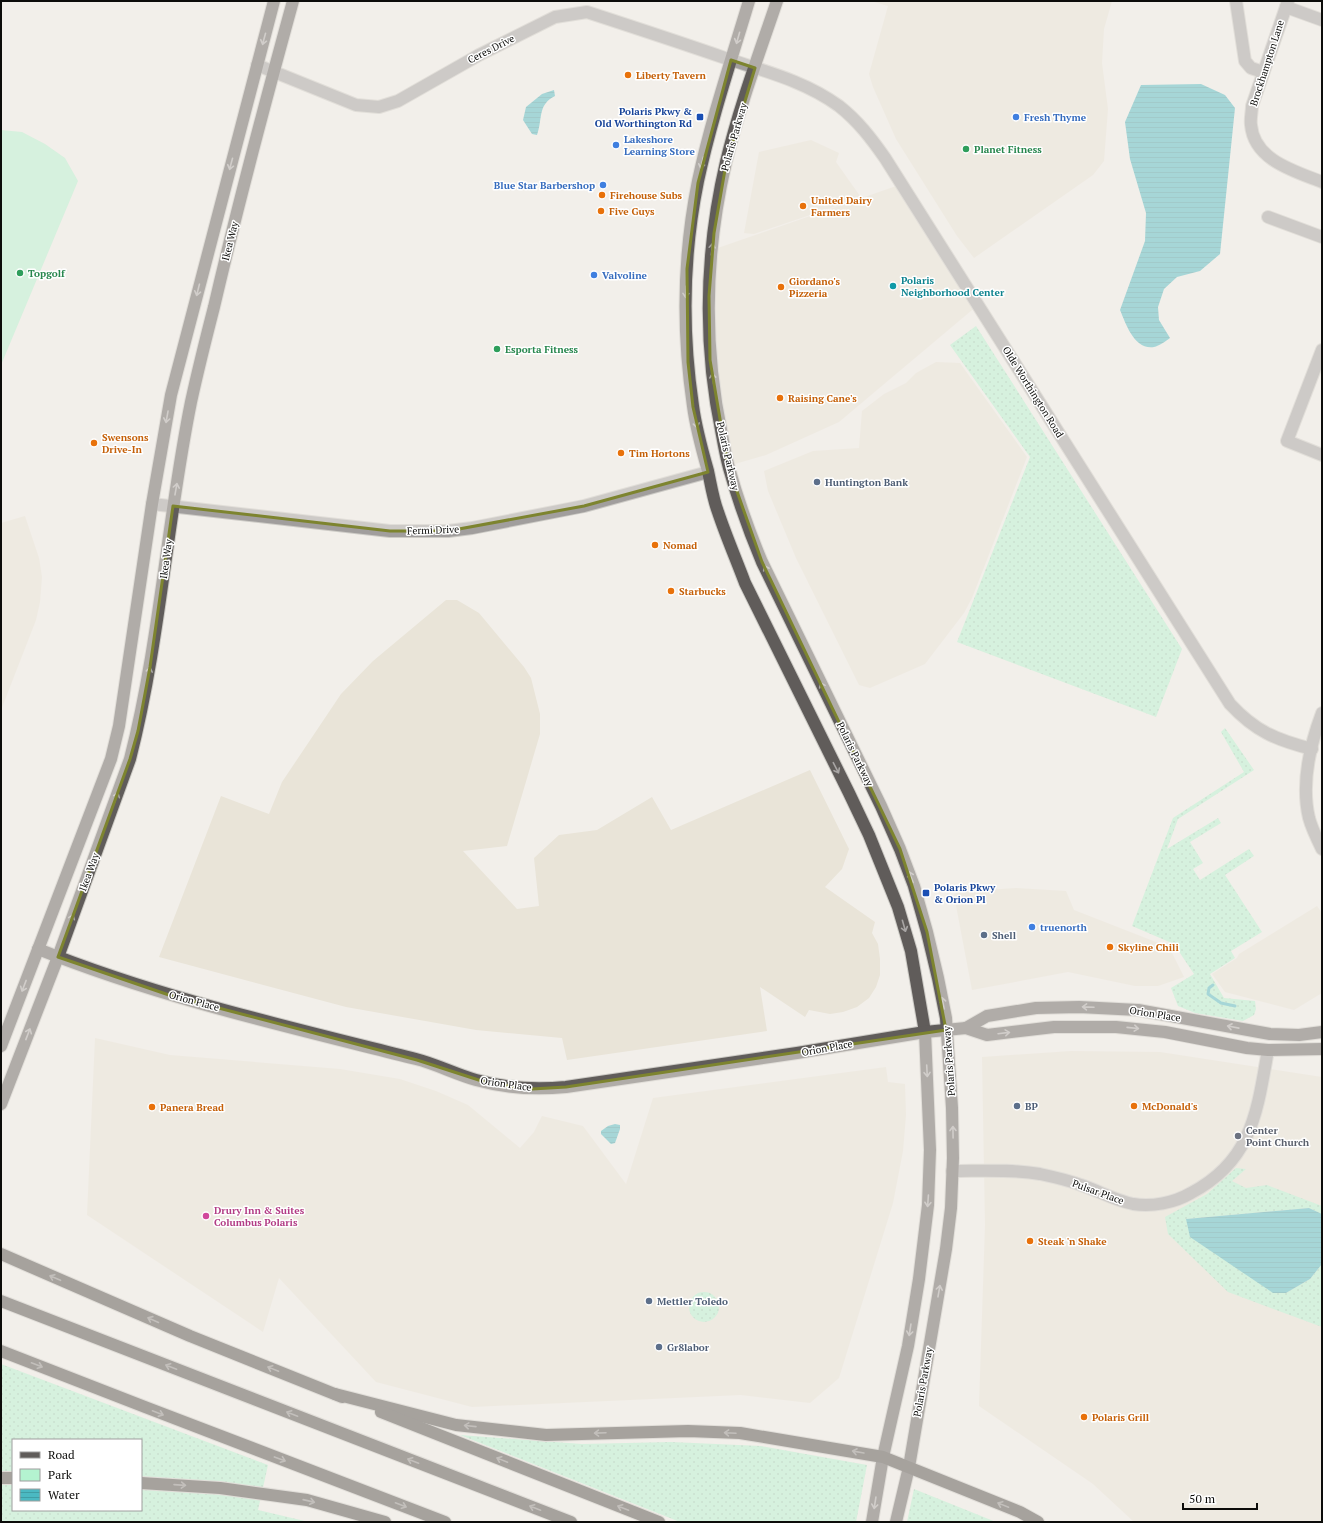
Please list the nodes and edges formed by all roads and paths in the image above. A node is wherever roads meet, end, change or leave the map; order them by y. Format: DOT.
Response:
graph roads {
  1 [pos="274,1"];
  2 [pos="293,1"];
  3 [pos="749,1"];
  4 [pos="777,1"];
  5 [pos="1236,1"];
  6 [pos="1287,4"];
  7 [pos="1322,20"];
  8 [pos="731,60"];
  9 [pos="257,65"];
  10 [pos="755,68"];
  11 [pos="274,72"];
  12 [pos="1263,72"];
  13 [pos="1322,182"];
  14 [pos="1268,216"];
  15 [pos="1322,237"];
  16 [pos="1322,350"];
  17 [pos="1322,455"];
  18 [pos="708,472"];
  19 [pos="152,504"];
  20 [pos="173,506"];
  21 [pos="1322,713"];
  22 [pos="1322,734"];
  23 [pos="1312,749"];
  24 [pos="1322,849"];
  25 [pos="38,949"];
  26 [pos="58,957"];
  27 [pos="966,1028"];
  28 [pos="946,1030"];
  29 [pos="925,1032"];
  30 [pos="1322,1034"];
  31 [pos="1,1046"];
  32 [pos="1322,1049"];
  33 [pos="1268,1050"];
  34 [pos="1,1104"];
  35 [pos="952,1172"];
  36 [pos="1,1254"];
  37 [pos="1,1301"];
  38 [pos="1,1351"];
  39 [pos="335,1394"];
  40 [pos="883,1457"];
  41 [pos="908,1467"];
  42 [pos="1,1478"];
  43 [pos="12,1478"];
  44 [pos="142,1482"];
  45 [pos="385,1522"];
  46 [pos="444,1522"];
  47 [pos="571,1522"];
  48 [pos="659,1522"];
  49 [pos="872,1522"];
  50 [pos="896,1522"];
  51 [pos="1038,1522"];
  1 -- 9 [label="main road, Ikea Way, one-way"];
  2 -- 11 [label="main road, Ikea Way"];
  3 -- 8 [label="main road, one-way"];
  4 -- 10 [label="main road, Polaris Parkway"];
  5 -- 12 [label="street"];
  6 -- 7 [label="street"];
  6 -- 12 [label="street, Brockhampton Lane"];
  8 -- 10 [label="street, Olde Worthington Road"];
  8 -- 11 [label="street, Ceres Drive"];
  8 -- 18 [label="main road, one-way"];
  9 -- 11 [label="street, Ceres Drive"];
  9 -- 19 [label="main road, Ikea Way, one-way"];
  10 -- 23 [label="street, Olde Worthington Road"];
  28 -- 10 [label="main road, Polaris Parkway, one-way"];
  20 -- 11 [label="main road, Ikea Way, one-way"];
  12 -- 13 [label="street, Brockhampton Lane"];
  14 -- 15 [label="street"];
  16 -- 17 [label="street"];
  18 -- 20 [label="street, Fermi Drive"];
  18 -- 29 [label="main road, one-way"];
  19 -- 20 [label="street, Fermi Drive"];
  19 -- 25 [label="main road, Ikea Way"];
  26 -- 20 [label="main road, Ikea Way, one-way"];
  21 -- 23 [label="street"];
  22 -- 23 [label="street"];
  23 -- 24 [label="street"];
  25 -- 26 [label="main road, Orion Place"];
  25 -- 31 [label="main road, Ikea Way, one-way"];
  26 -- 29 [label="main road, Orion Place"];
  34 -- 26 [label="main road, Ikea Way, one-way"];
  27 -- 28 [label="main road, Orion Place"];
  30 -- 27 [label="main road, Orion Place, one-way"];
  27 -- 33 [label="main road, Orion Place, one-way"];
  28 -- 29 [label="main road, Orion Place"];
  35 -- 28 [label="main road, Polaris Parkway, one-way"];
  29 -- 40 [label="main road, one-way"];
  30 -- 33 [label="main road"];
  32 -- 33 [label="main road, Orion Place"];
  33 -- 35 [label="street, Pulsar Place"];
  41 -- 35 [label="main road, Polaris Parkway, one-way"];
  39 -- 36 [label="highway, one-way"];
  47 -- 37 [label="highway, one-way"];
  38 -- 46 [label="highway, one-way"];
  40 -- 39 [label="highway, one-way"];
  48 -- 39 [label="highway, one-way"];
  40 -- 41 [label="highway"];
  40 -- 49 [label="main road, one-way"];
  41 -- 50 [label="main road, Polaris Parkway"];
  51 -- 41 [label="highway, one-way"];
  42 -- 43 [label="highway"];
  44 -- 45 [label="highway, one-way"];
}
